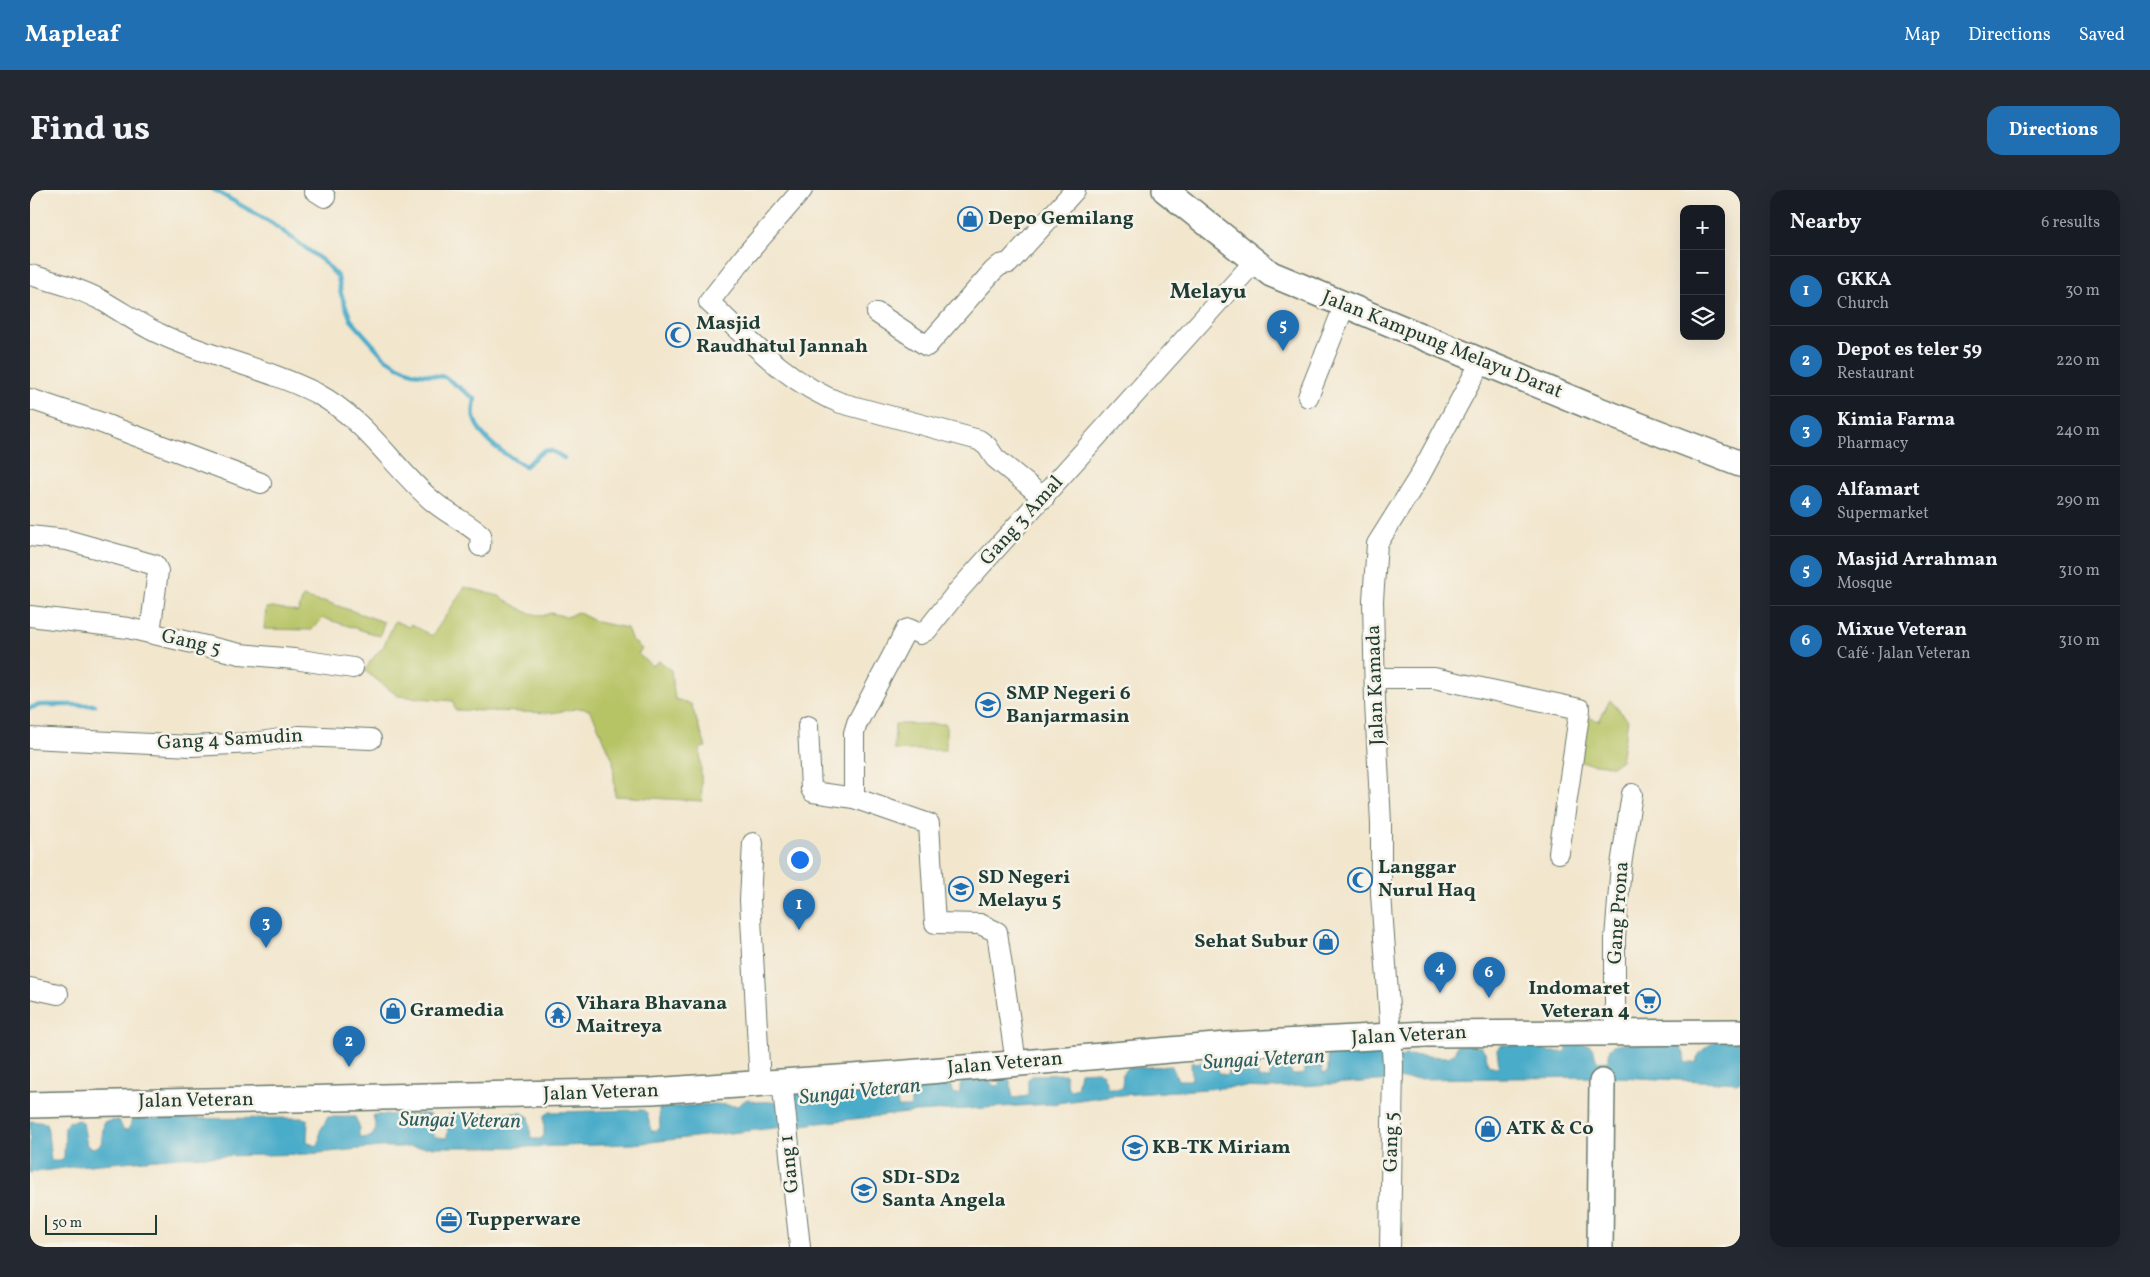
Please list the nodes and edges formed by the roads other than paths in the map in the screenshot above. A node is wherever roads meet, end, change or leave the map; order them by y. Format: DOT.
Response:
graph roads {
  1 [pos="802,190"];
  2 [pos="1075,190"];
  3 [pos="1164,190"];
  4 [pos="1254,261"];
  5 [pos="30,275"];
  6 [pos="1345,304"];
  7 [pos="877,313"];
  8 [pos="1482,360"];
  9 [pos="1308,397"];
  10 [pos="30,398"];
  11 [pos="1740,464"];
  12 [pos="261,483"];
  13 [pos="1044,498"];
  14 [pos="30,536"];
  15 [pos="480,546"];
  16 [pos="30,616"];
  17 [pos="150,633"];
  18 [pos="353,668"];
  19 [pos="1375,678"];
  20 [pos="808,726"];
  21 [pos="30,738"];
  22 [pos="371,738"];
  23 [pos="1632,794"];
  24 [pos="854,798"];
  25 [pos="753,843"];
  26 [pos="1559,854"];
  27 [pos="30,988"];
  28 [pos="58,994"];
  29 [pos="1615,1032"];
  30 [pos="1740,1032"];
  31 [pos="1392,1036"];
  32 [pos="1016,1063"];
  33 [pos="1602,1082"];
  34 [pos="775,1086"];
  35 [pos="30,1105"];
  36 [pos="800,1247"];
  37 [pos="1390,1247"];
  38 [pos="1600,1247"];
  1 -- 13 [label="street"];
  2 -- 7 [label="street"];
  3 -- 4 [label="main road, Jalan Kampung Melayu Darat"];
  4 -- 6 [label="main road, Jalan Kampung Melayu Darat"];
  4 -- 13 [label="street, Gang 3 Amal"];
  5 -- 15 [label="street"];
  6 -- 8 [label="main road, Jalan Kampung Melayu Darat"];
  6 -- 9 [label="street"];
  8 -- 11 [label="main road, Jalan Kampung Melayu Darat"];
  8 -- 19 [label="street, Jalan Kamada"];
  10 -- 12 [label="street"];
  13 -- 24 [label="street, Gang 3 Amal"];
  14 -- 17 [label="street"];
  16 -- 17 [label="street, Gang 5"];
  17 -- 18 [label="street, Gang 5"];
  19 -- 26 [label="street"];
  19 -- 31 [label="street, Jalan Kamada"];
  20 -- 24 [label="street"];
  21 -- 22 [label="street, Gang 4 Samudin"];
  23 -- 29 [label="street, Gang Prona"];
  24 -- 32 [label="street"];
  25 -- 34 [label="street, Gang 1"];
  27 -- 28 [label="street"];
  29 -- 30 [label="main road, Jalan Veteran"];
  29 -- 31 [label="main road, Jalan Veteran"];
  31 -- 32 [label="main road, Jalan Veteran"];
  31 -- 37 [label="street, Gang 5"];
  32 -- 34 [label="main road, Jalan Veteran"];
  33 -- 38 [label="main road"];
  34 -- 35 [label="main road, Jalan Veteran"];
  34 -- 36 [label="street, Gang 1"];
}
